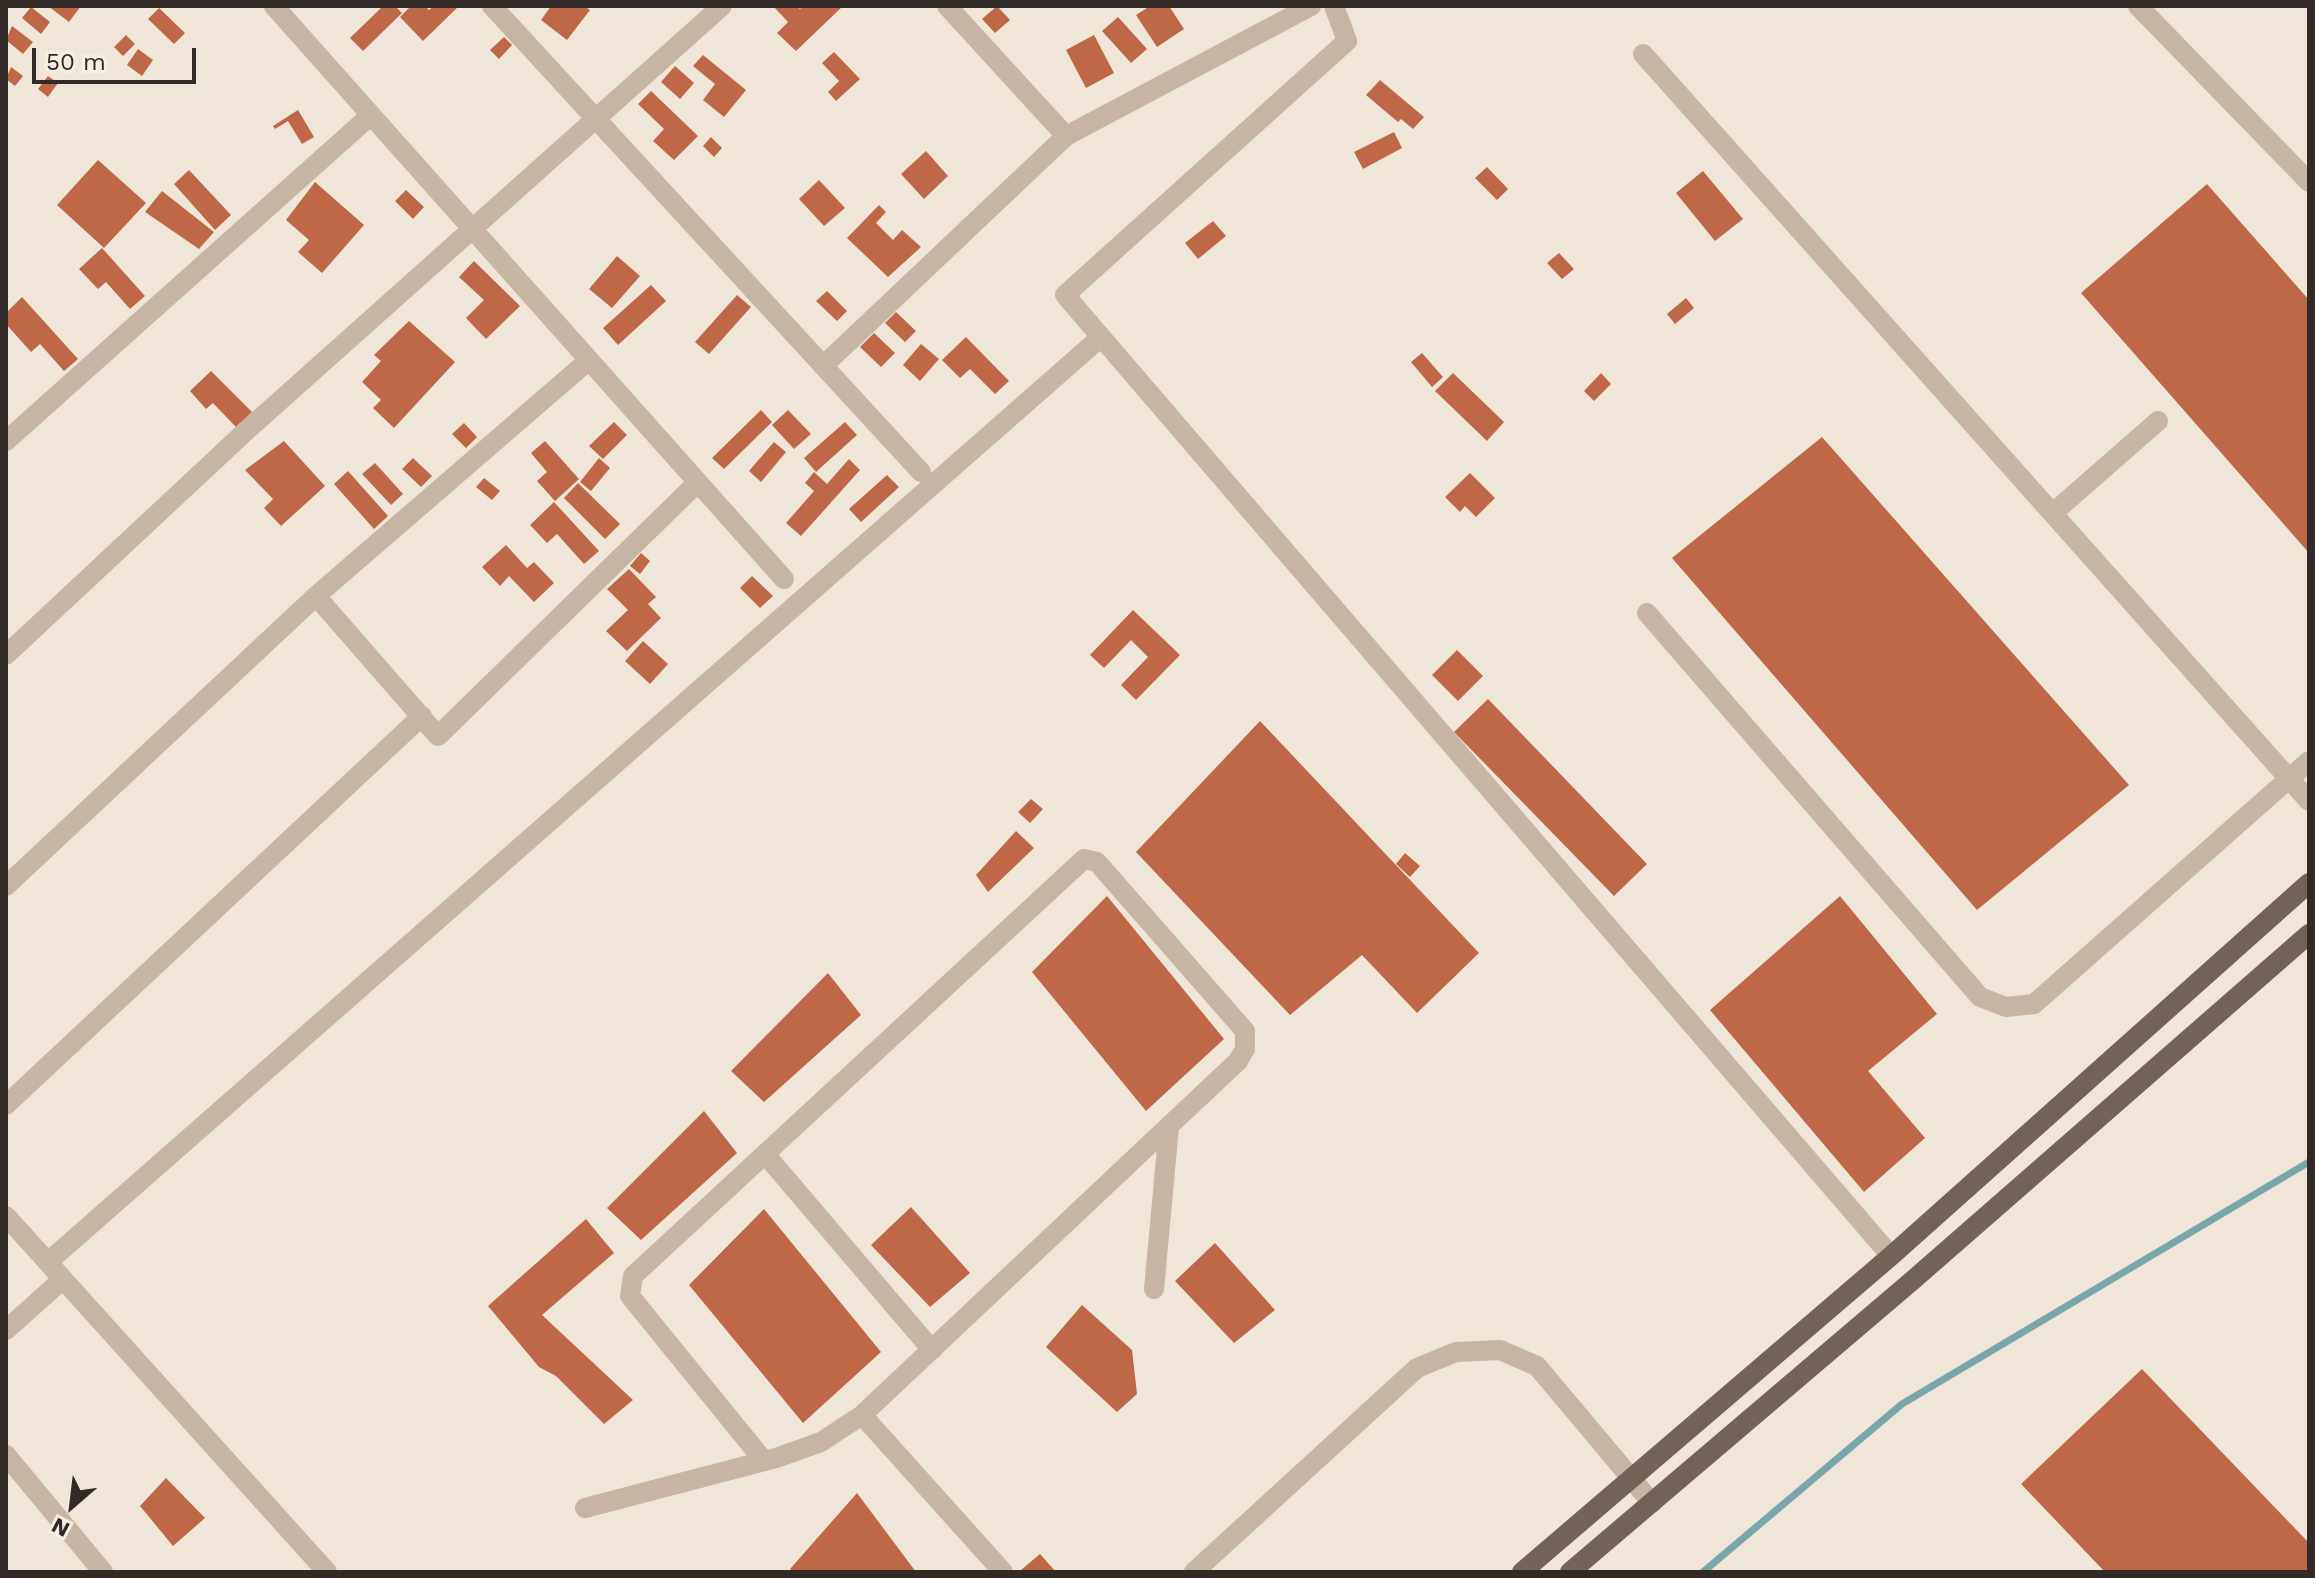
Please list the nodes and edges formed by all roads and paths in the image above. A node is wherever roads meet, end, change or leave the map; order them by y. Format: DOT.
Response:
graph roads {
  1 [pos="274,6"];
  2 [pos="492,6"];
  3 [pos="722,6"];
  4 [pos="947,6"];
  5 [pos="1311,6"];
  6 [pos="1334,6"];
  7 [pos="2138,6"];
  8 [pos="1643,54"];
  9 [pos="371,115"];
  10 [pos="597,121"];
  11 [pos="1066,136"];
  12 [pos="2309,182"];
  13 [pos="473,230"];
  14 [pos="1101,337"];
  15 [pos="589,360"];
  16 [pos="823,366"];
  17 [pos="2158,421"];
  18 [pos="6,441"];
  19 [pos="921,472"];
  20 [pos="698,482"];
  21 [pos="2053,513"];
  22 [pos="784,579"];
  23 [pos="316,596"];
  24 [pos="1647,613"];
  25 [pos="6,655"];
  26 [pos="422,716"];
  27 [pos="2309,761"];
  28 [pos="2289,778"];
  29 [pos="2309,801"];
  30 [pos="2309,883"];
  31 [pos="6,886"];
  32 [pos="2309,934"];
  33 [pos="6,1105"];
  34 [pos="1169,1127"];
  35 [pos="765,1154"];
  36 [pos="6,1216"];
  37 [pos="1891,1256"];
  38 [pos="48,1262"];
  39 [pos="63,1279"];
  40 [pos="1154,1289"];
  41 [pos="6,1330"];
  42 [pos="932,1350"];
  43 [pos="862,1415"];
  44 [pos="6,1455"];
  45 [pos="764,1461"];
  46 [pos="1631,1478"];
  47 [pos="1652,1503"];
  48 [pos="585,1508"];
  49 [pos="103,1572"];
  50 [pos="327,1572"];
  51 [pos="1003,1572"];
  52 [pos="1194,1572"];
  53 [pos="1522,1572"];
  54 [pos="1570,1572"];
  1 -- 9 [label="street"];
  2 -- 10 [label="street"];
  3 -- 10 [label="street"];
  4 -- 11 [label="street"];
  5 -- 11 [label="street"];
  6 -- 14 [label="street"];
  7 -- 12 [label="street"];
  8 -- 21 [label="street"];
  9 -- 13 [label="street"];
  9 -- 18 [label="street"];
  10 -- 13 [label="street"];
  10 -- 16 [label="street"];
  11 -- 16 [label="street"];
  13 -- 15 [label="street"];
  13 -- 25 [label="street"];
  14 -- 37 [label="street"];
  14 -- 38 [label="street"];
  15 -- 20 [label="street"];
  15 -- 23 [label="street"];
  16 -- 19 [label="street"];
  17 -- 21 [label="street"];
  20 -- 22 [label="street"];
  20 -- 26 [label="street"];
  21 -- 28 [label="street"];
  23 -- 26 [label="street"];
  23 -- 31 [label="street"];
  24 -- 28 [label="street"];
  26 -- 33 [label="street"];
  27 -- 28 [label="street"];
  28 -- 29 [label="street"];
  30 -- 37 [label="main road"];
  32 -- 47 [label="main road"];
  34 -- 35 [label="street"];
  34 -- 40 [label="street"];
  34 -- 42 [label="street"];
  35 -- 42 [label="street"];
  35 -- 45 [label="street"];
  36 -- 38 [label="street"];
  37 -- 46 [label="main road"];
  38 -- 39 [label="street"];
  39 -- 41 [label="street"];
  39 -- 50 [label="street"];
  42 -- 43 [label="street"];
  43 -- 45 [label="street"];
  43 -- 51 [label="street"];
  44 -- 49 [label="street"];
  45 -- 48 [label="street"];
  46 -- 47 [label="street"];
  46 -- 52 [label="street"];
  46 -- 53 [label="main road"];
  47 -- 54 [label="main road"];
}
